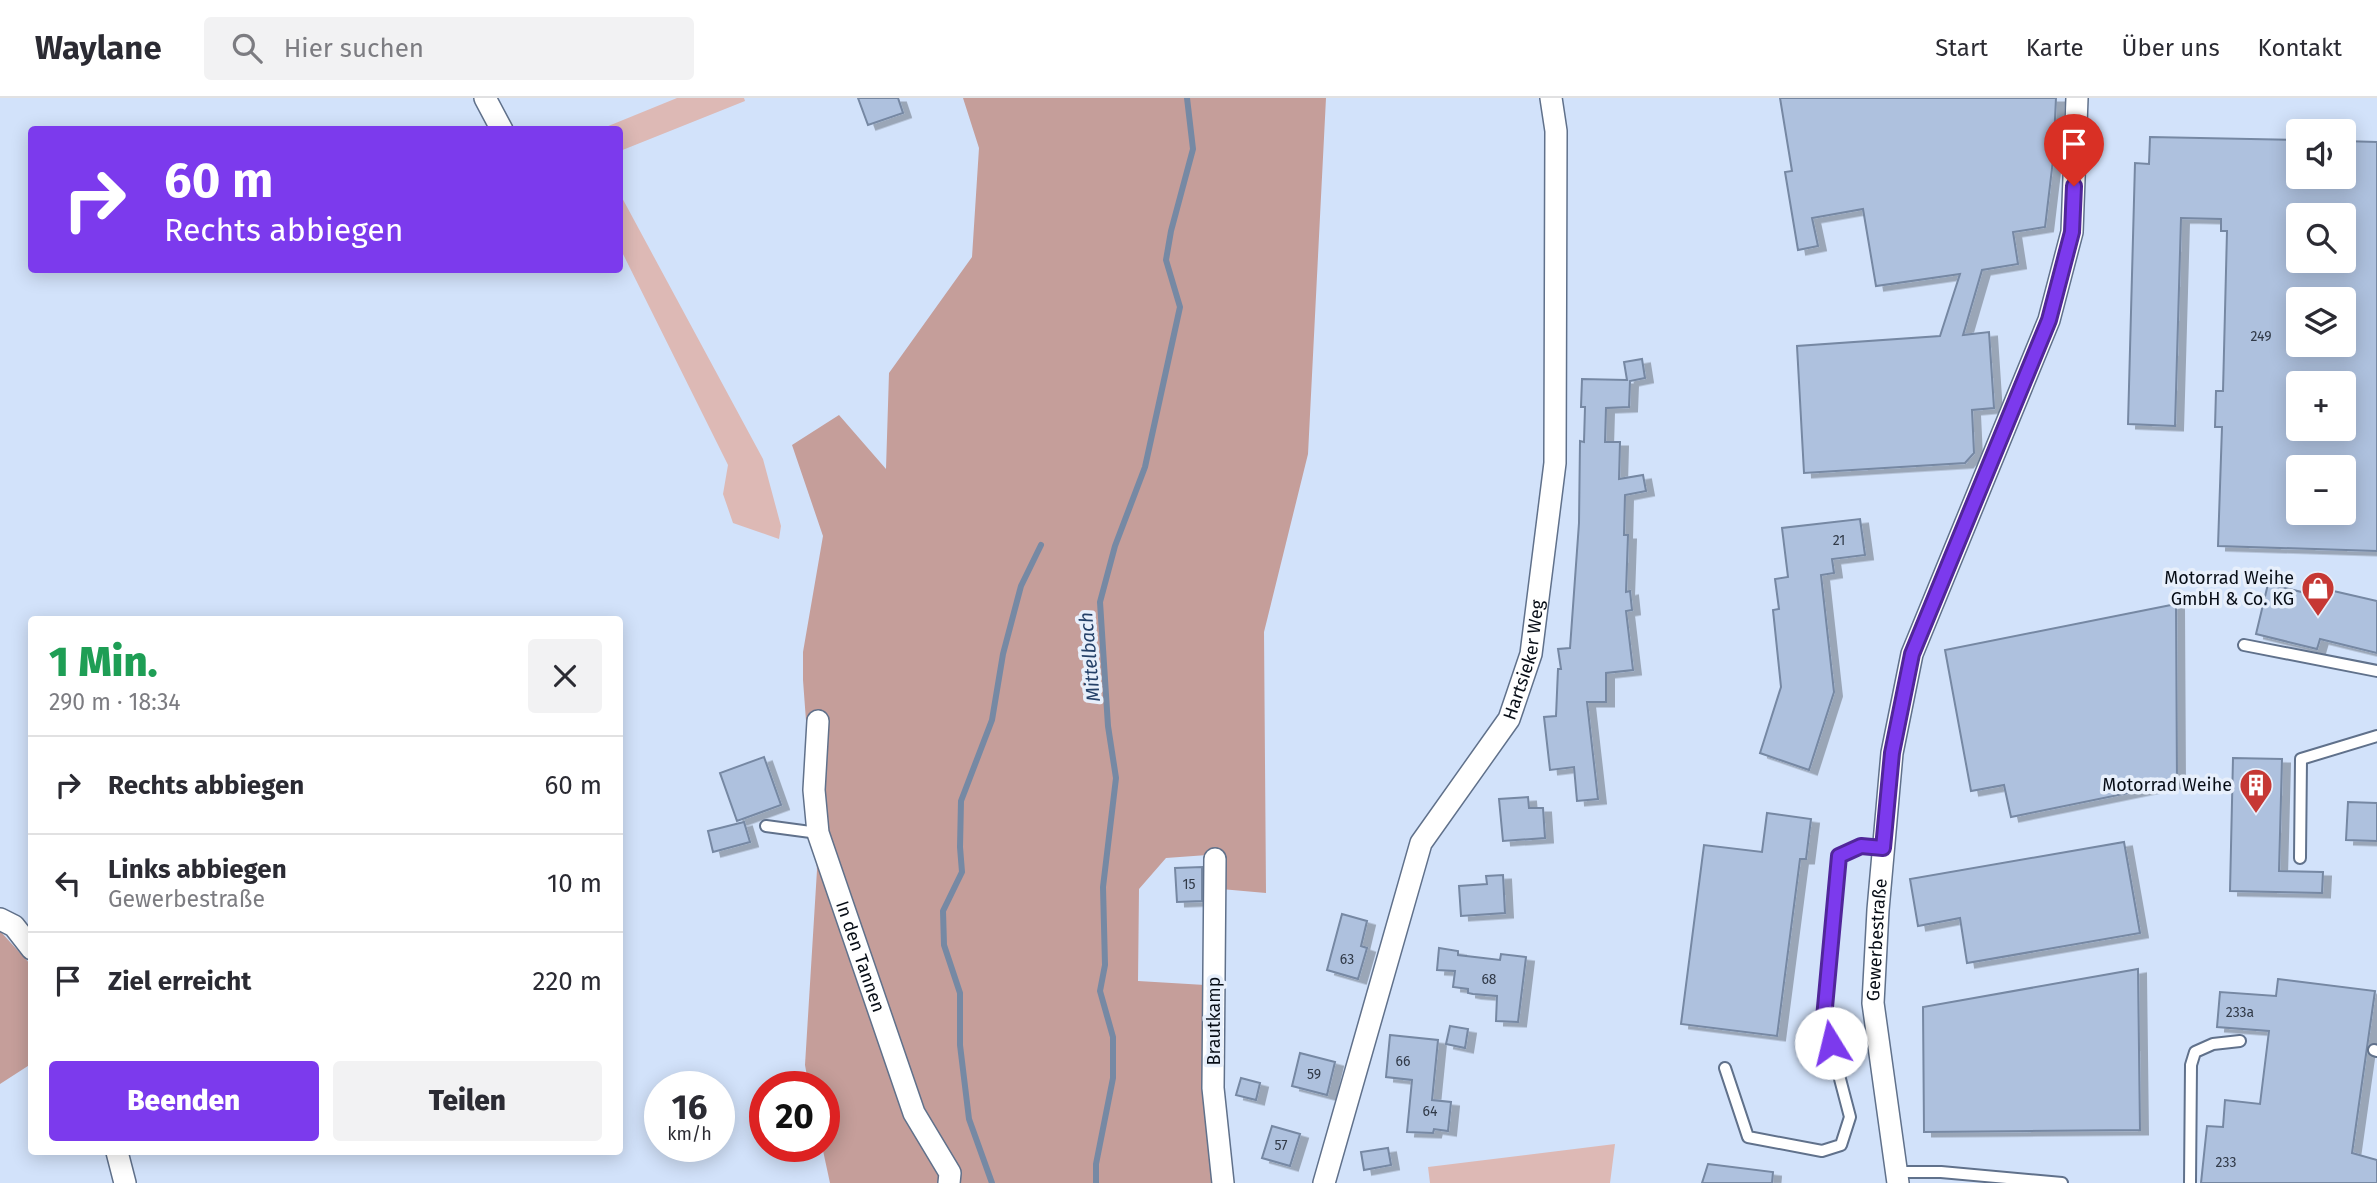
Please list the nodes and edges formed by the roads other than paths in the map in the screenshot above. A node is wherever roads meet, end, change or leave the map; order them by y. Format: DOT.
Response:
graph roads {
  1 [pos="485,98"];
  2 [pos="1551,98"];
  3 [pos="2077,98"];
  4 [pos="500,126"];
  5 [pos="2244,645"];
  6 [pos="2377,671"];
  7 [pos="818,720"];
  8 [pos="2377,736"];
  9 [pos="766,826"];
  10 [pos="818,832"];
  11 [pos="1883,848"];
  12 [pos="2300,858"];
  13 [pos="1215,859"];
  14 [pos="0,919"];
  15 [pos="28,944"];
  16 [pos="2240,1041"];
  17 [pos="1725,1068"];
  18 [pos="118,1155"];
  19 [pos="1897,1177"];
  20 [pos="125,1183"];
  21 [pos="949,1183"];
  22 [pos="1223,1183"];
  23 [pos="1325,1183"];
  24 [pos="2063,1183"];
  25 [pos="2190,1183"];
  1 -- 4 [label="street"];
  2 -- 23 [label="street, Hartsieker Weg"];
  3 -- 11 [label="street, Gewerbestraße"];
  5 -- 6 [label="lane"];
  7 -- 10 [label="street, In den Tannen"];
  8 -- 12 [label="lane"];
  9 -- 10 [label="lane"];
  10 -- 21 [label="street, In den Tannen"];
  11 -- 17 [label="lane"];
  11 -- 19 [label="street, Gewerbestraße"];
  13 -- 22 [label="street, Brautkamp"];
  14 -- 15 [label="street"];
  16 -- 25 [label="lane"];
  18 -- 20 [label="street"];
  19 -- 24 [label="lane"];
}
